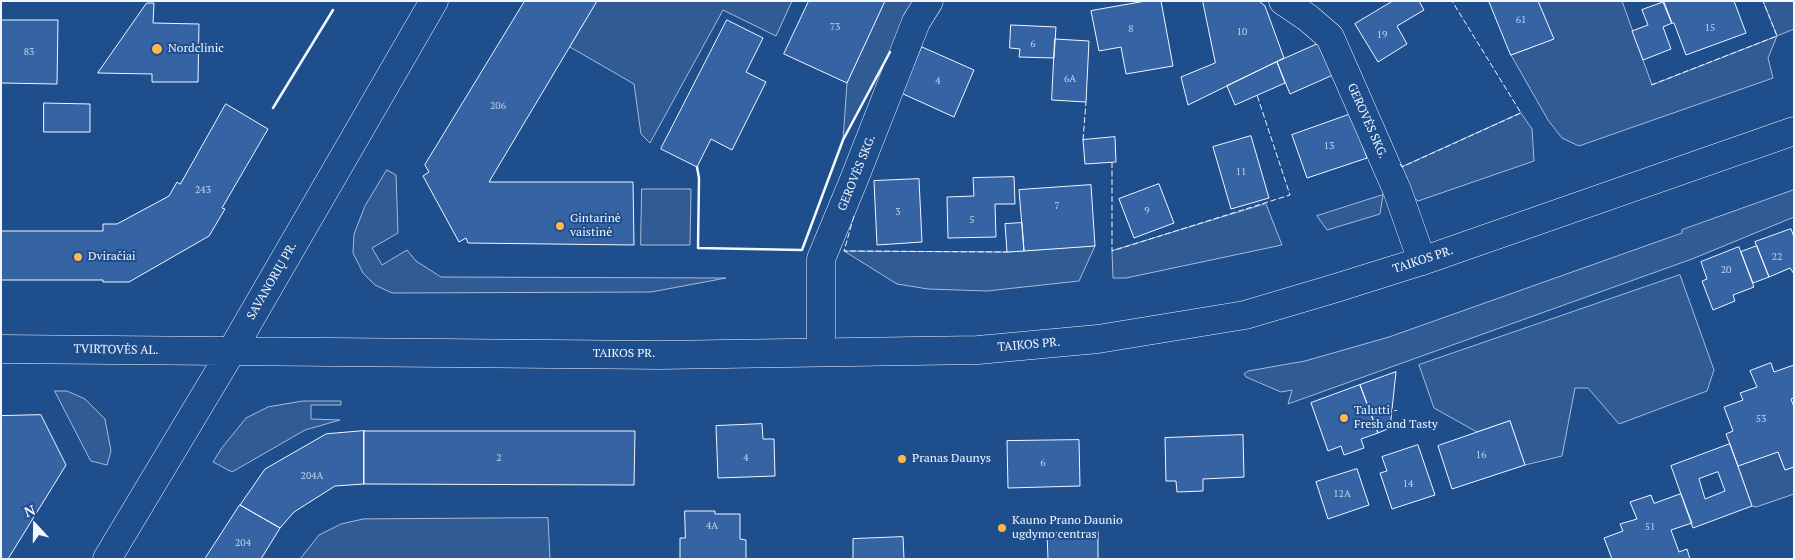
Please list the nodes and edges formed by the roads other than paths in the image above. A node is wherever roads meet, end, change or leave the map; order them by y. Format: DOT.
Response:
graph roads {
  1 [pos="434,1"];
  2 [pos="929,1"];
  3 [pos="1283,1"];
  4 [pos="1794,131"];
  5 [pos="1422,260"];
  6 [pos="1,349"];
  7 [pos="231,352"];
  8 [pos="821,352"];
  9 [pos="107,559"];
  1 -- 7 [label="main road, SAVANORIŲ PR."];
  2 -- 8 [label="main road, GEROVĖS SKG."];
  3 -- 5 [label="main road, GEROVĖS SKG."];
  4 -- 5 [label="main road, TAIKOS PR."];
  5 -- 8 [label="main road, TAIKOS PR."];
  6 -- 7 [label="main road, TVIRTOVĖS AL."];
  7 -- 8 [label="main road, TAIKOS PR."];
  7 -- 9 [label="main road, SAVANORIŲ PR."];
}
